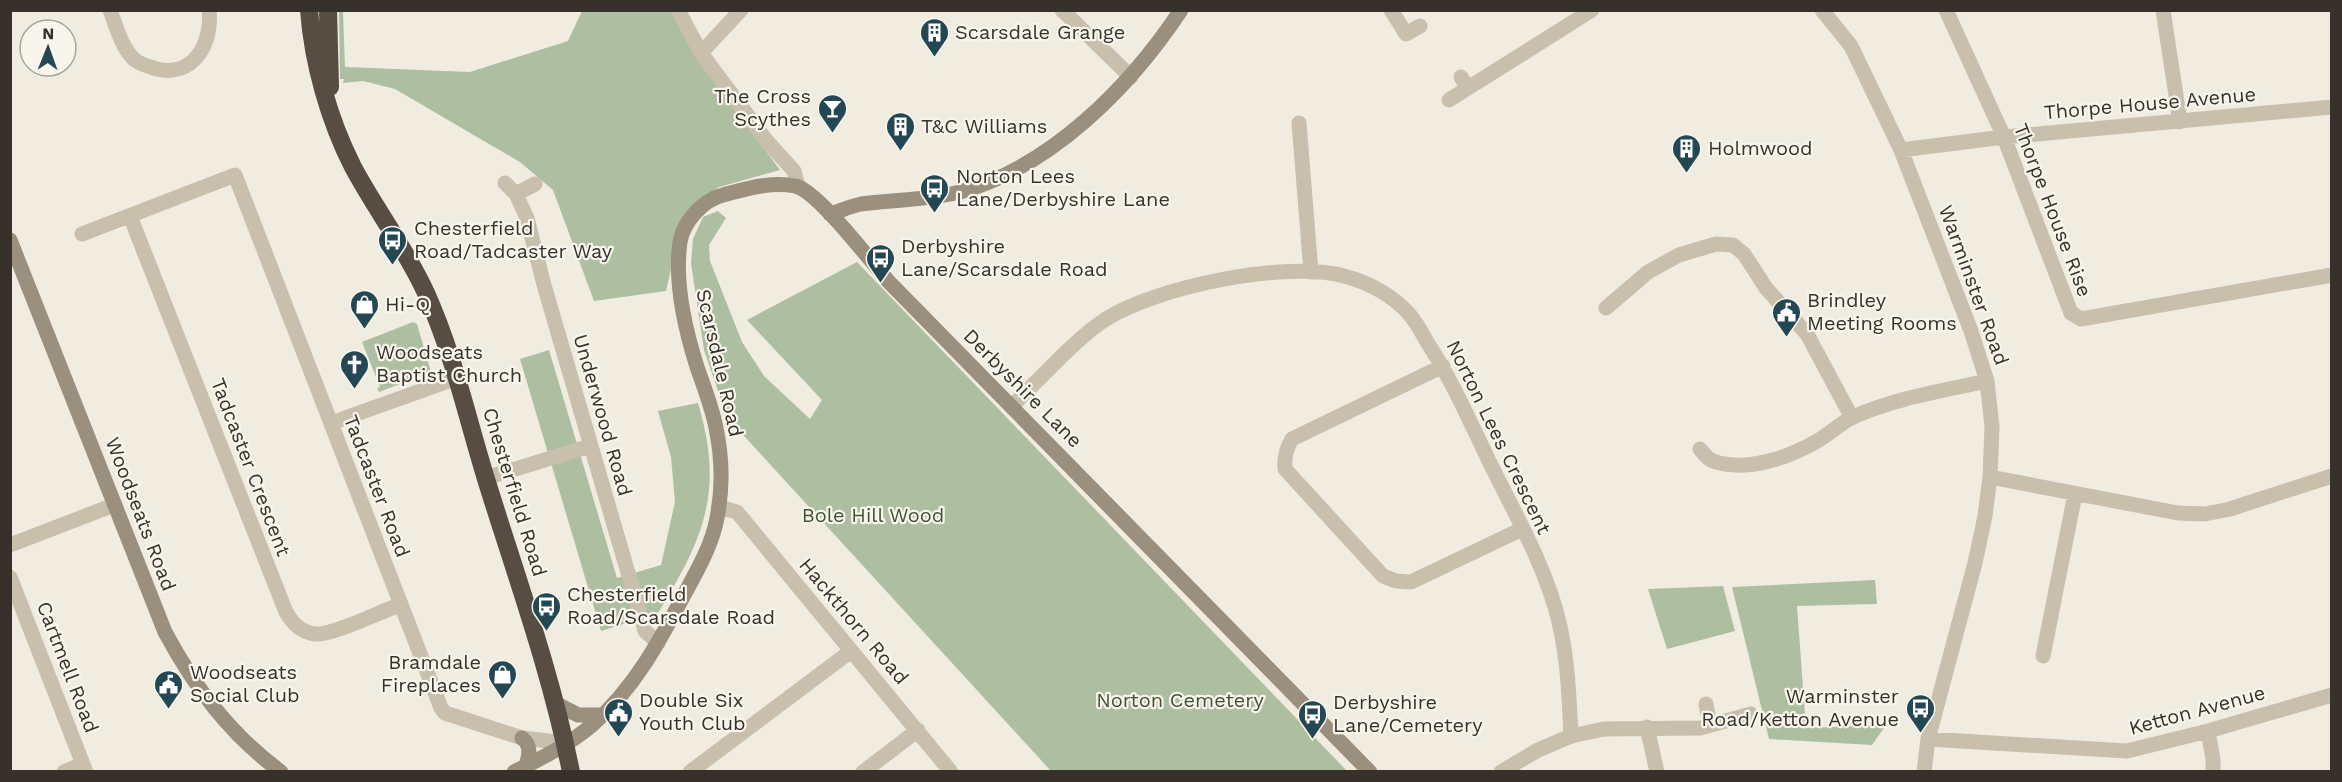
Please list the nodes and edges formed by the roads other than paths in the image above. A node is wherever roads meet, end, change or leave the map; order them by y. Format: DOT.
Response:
graph roads {
  1 [pos="110,10"];
  2 [pos="209,10"];
  3 [pos="309,10"];
  4 [pos="328,10"];
  5 [pos="678,10"];
  6 [pos="741,10"];
  7 [pos="1062,10"];
  8 [pos="1181,10"];
  9 [pos="1391,10"];
  10 [pos="1592,10"];
  11 [pos="1822,10"];
  12 [pos="1946,10"];
  13 [pos="2163,10"];
  14 [pos="1420,26"];
  15 [pos="701,53"];
  16 [pos="1131,77"];
  17 [pos="1449,100"];
  18 [pos="330,107"];
  19 [pos="2331,107"];
  20 [pos="2180,122"];
  21 [pos="1299,123"];
  22 [pos="2004,137"];
  23 [pos="1901,150"];
  24 [pos="535,184"];
  25 [pos="798,186"];
  26 [pos="830,214"];
  27 [pos="130,216"];
  28 [pos="82,234"];
  29 [pos="10,240"];
  30 [pos="14,258"];
  31 [pos="1311,272"];
  32 [pos="2331,275"];
  33 [pos="1606,308"];
  34 [pos="1443,366"];
  35 [pos="458,378"];
  36 [pos="1987,381"];
  37 [pos="1012,406"];
  38 [pos="1852,418"];
  39 [pos="331,423"];
  40 [pos="590,446"];
  41 [pos="1700,449"];
  42 [pos="2331,476"];
  43 [pos="1990,477"];
  44 [pos="486,478"];
  45 [pos="2075,494"];
  46 [pos="114,505"];
  47 [pos="718,507"];
  48 [pos="1522,529"];
  49 [pos="10,545"];
  50 [pos="10,577"];
  51 [pos="400,605"];
  52 [pos="658,643"];
  53 [pos="851,651"];
  54 [pos="2043,656"];
  55 [pos="2331,696"];
  56 [pos="555,703"];
  57 [pos="1706,704"];
  58 [pos="1751,714"];
  59 [pos="603,715"];
  60 [pos="1710,725"];
  61 [pos="1647,727"];
  62 [pos="918,730"];
  63 [pos="2208,731"];
  64 [pos="1571,736"];
  65 [pos="522,738"];
  66 [pos="1928,739"];
  67 [pos="565,743"];
  68 [pos="84,768"];
  69 [pos="520,769"];
  70 [pos="64,771"];
  71 [pos="281,771"];
  72 [pos="571,771"];
  73 [pos="690,771"];
  74 [pos="863,771"];
  75 [pos="951,771"];
  76 [pos="1370,771"];
  77 [pos="1501,771"];
  78 [pos="1657,771"];
  79 [pos="1923,771"];
  80 [pos="2213,771"];
  1 -- 2 [label="street"];
  3 -- 18 [label="highway, Chesterfield Road"];
  4 -- 18 [label="highway, Chesterfield Road"];
  5 -- 15 [label="street, Derbyshire Lane"];
  6 -- 15 [label="street"];
  7 -- 16 [label="street"];
  8 -- 16 [label="street"];
  9 -- 14 [label="street"];
  10 -- 17 [label="street"];
  11 -- 23 [label="street, Warminster Road"];
  12 -- 22 [label="street, Thorpe House Rise"];
  13 -- 20 [label="street"];
  15 -- 25 [label="street, Derbyshire Lane"];
  16 -- 26 [label="street"];
  18 -- 35 [label="highway, Chesterfield Road"];
  19 -- 20 [label="street, Thorpe House Avenue"];
  20 -- 22 [label="street, Thorpe House Avenue"];
  21 -- 31 [label="street"];
  22 -- 23 [label="street, Thorpe House Avenue"];
  22 -- 32 [label="street, Thorpe House Rise"];
  23 -- 36 [label="street, Warminster Road"];
  24 -- 40 [label="street, Underwood Road"];
  25 -- 26 [label="street, Derbyshire Lane"];
  25 -- 47 [label="street, Scarsdale Road"];
  26 -- 37 [label="street, Derbyshire Lane"];
  27 -- 28 [label="street, Tadcaster Road"];
  27 -- 39 [label="street, Tadcaster Road"];
  27 -- 51 [label="street, Tadcaster Crescent"];
  29 -- 30 [label="street, Woodseats Road"];
  30 -- 46 [label="street, Woodseats Road"];
  31 -- 34 [label="street, Norton Lees Crescent"];
  31 -- 37 [label="street, Norton Lees Crescent"];
  33 -- 38 [label="street"];
  34 -- 48 [label="street, Norton Lees Crescent"];
  34 -- 48 [label="street"];
  35 -- 39 [label="street"];
  35 -- 44 [label="highway, Chesterfield Road"];
  36 -- 38 [label="street"];
  36 -- 43 [label="street, Warminster Road"];
  37 -- 76 [label="street, Derbyshire Lane"];
  38 -- 41 [label="street"];
  39 -- 51 [label="street, Tadcaster Road"];
  40 -- 44 [label="street"];
  40 -- 52 [label="street, Underwood Road"];
  42 -- 45 [label="street"];
  43 -- 45 [label="street"];
  43 -- 66 [label="street, Warminster Road"];
  44 -- 56 [label="highway, Chesterfield Road"];
  45 -- 54 [label="street"];
  46 -- 49 [label="street"];
  46 -- 71 [label="street, Woodseats Road"];
  47 -- 52 [label="street, Scarsdale Road"];
  47 -- 53 [label="street, Hackthorn Road"];
  48 -- 64 [label="street, Norton Lees Crescent"];
  50 -- 68 [label="street, Cartmell Road"];
  51 -- 65 [label="street, Tadcaster Road"];
  52 -- 59 [label="street, Scarsdale Road"];
  53 -- 62 [label="street, Hackthorn Road"];
  53 -- 73 [label="street"];
  55 -- 63 [label="street, Ketton Avenue"];
  56 -- 59 [label="street"];
  56 -- 67 [label="highway, Chesterfield Road"];
  57 -- 60 [label="street"];
  58 -- 60 [label="street"];
  59 -- 67 [label="street, Scarsdale Road"];
  60 -- 61 [label="street"];
  61 -- 64 [label="street"];
  61 -- 78 [label="street"];
  62 -- 74 [label="street"];
  62 -- 75 [label="street, Hackthorn Road"];
  63 -- 66 [label="street, Ketton Avenue"];
  63 -- 80 [label="street"];
  64 -- 77 [label="street"];
  65 -- 67 [label="street, Tadcaster Road"];
  65 -- 69 [label="street"];
  66 -- 79 [label="street, Warminster Road"];
  67 -- 69 [label="street, Scarsdale Road"];
  67 -- 72 [label="highway, Chesterfield Road"];
  68 -- 70 [label="street"];
}
